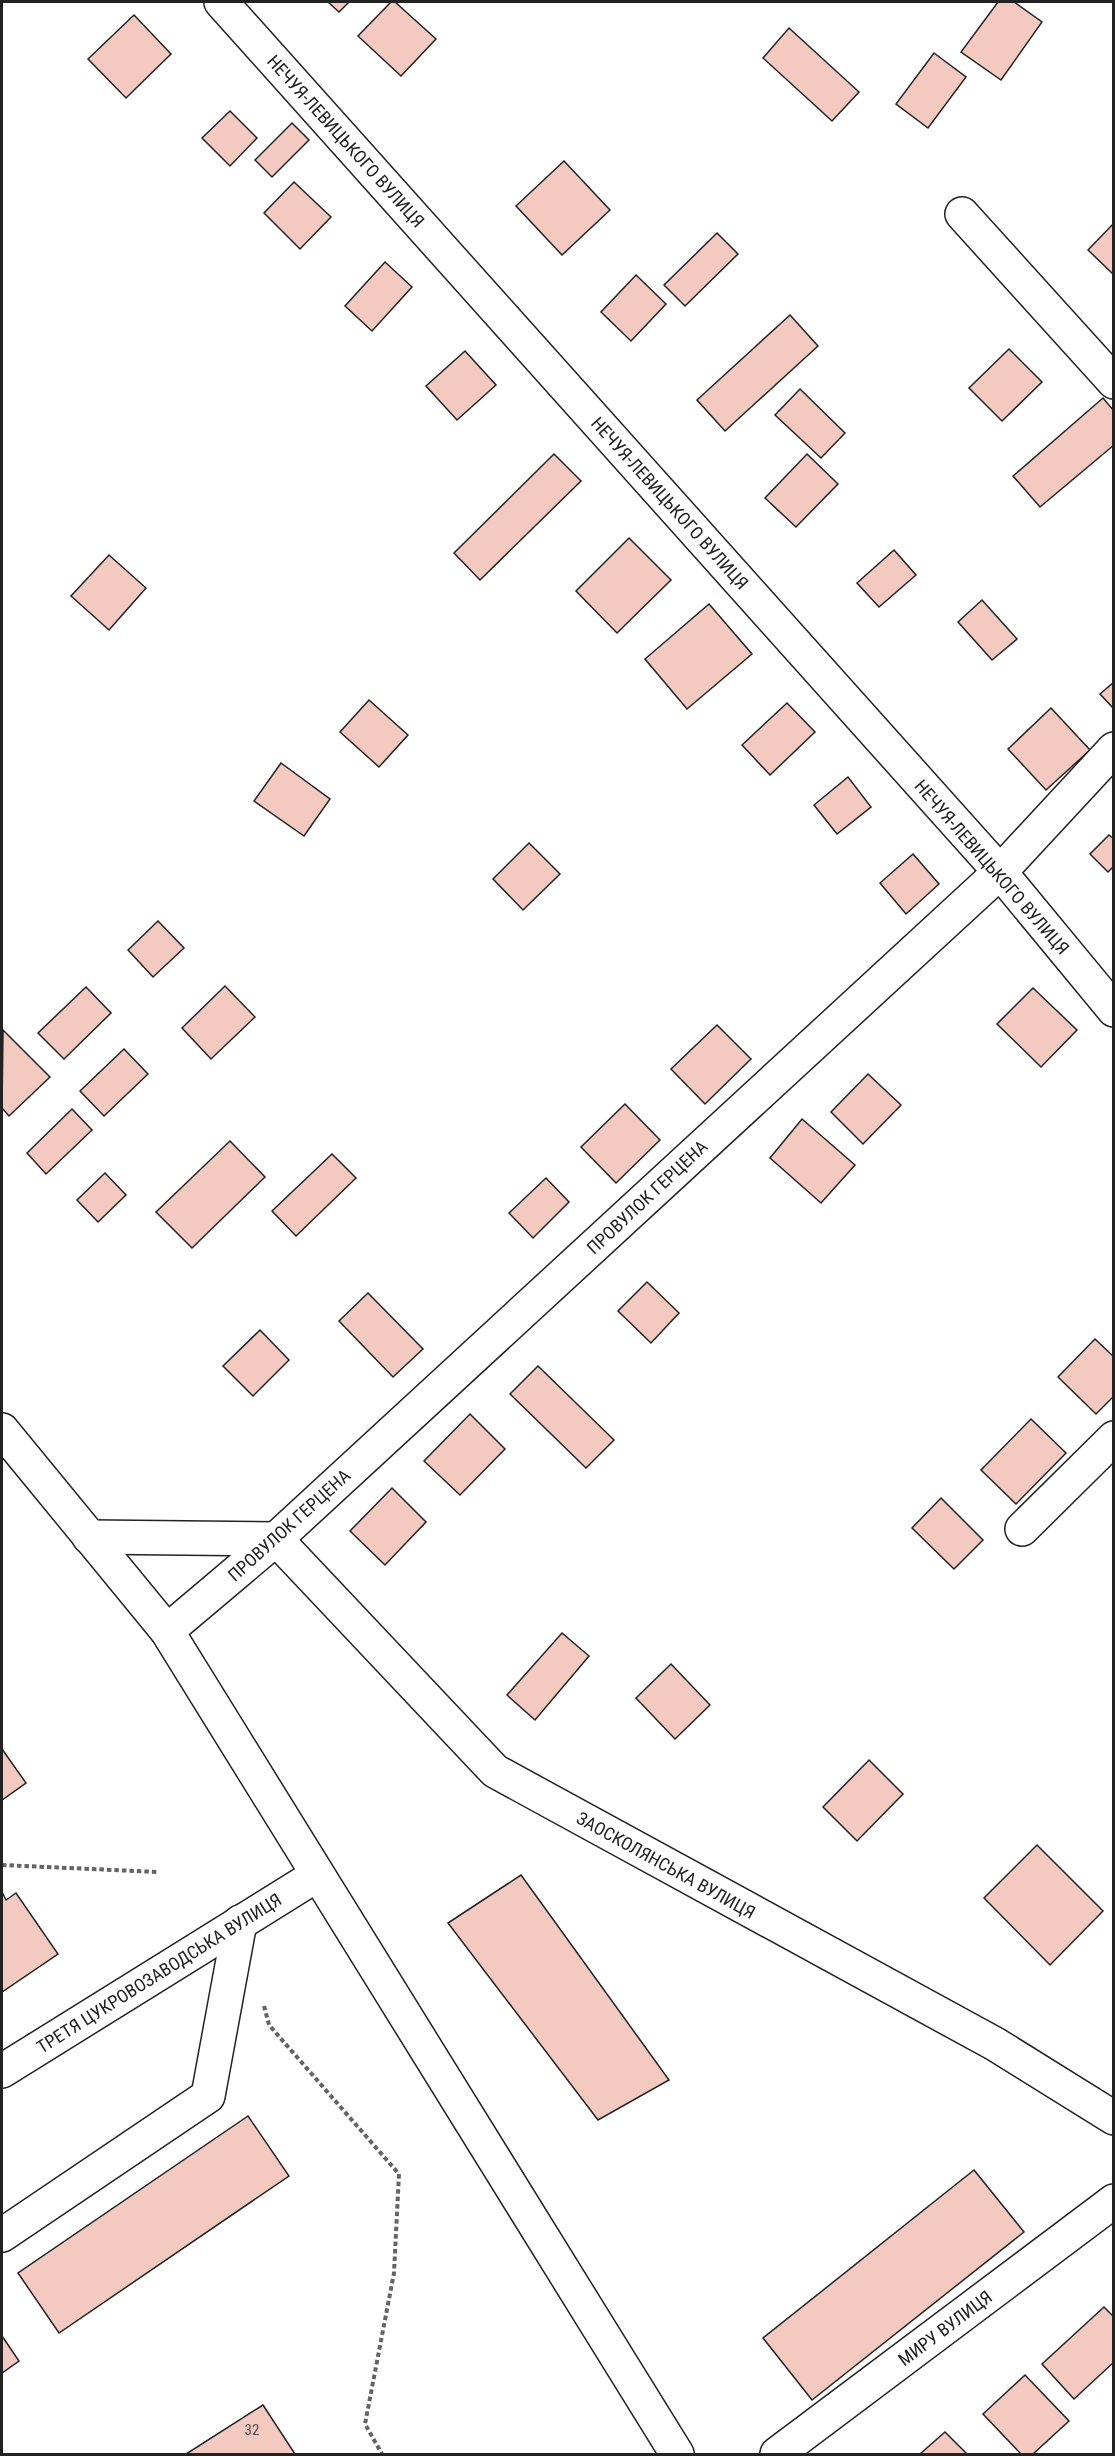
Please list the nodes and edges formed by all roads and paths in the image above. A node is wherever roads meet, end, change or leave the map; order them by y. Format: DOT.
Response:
graph roads {
  1 [pos="221,2"];
  2 [pos="962,214"];
  3 [pos="1113,382"];
  4 [pos="1113,749"];
  5 [pos="1000,872"];
  6 [pos="1113,1010"];
  7 [pos="2,1430"];
  8 [pos="1113,1438"];
  9 [pos="1022,1529"];
  10 [pos="89,1536"];
  11 [pos="276,1539"];
  12 [pos="167,1631"];
  13 [pos="2,1865"];
  14 [pos="158,1872"];
  15 [pos="317,1875"];
  16 [pos="240,1922"];
  17 [pos="263,2002"];
  18 [pos="2,2071"];
  19 [pos="1113,2118"];
  20 [pos="1113,2201"];
  21 [pos="2,2235"];
  22 [pos="382,2454"];
  23 [pos="677,2454"];
  24 [pos="777,2454"];
  1 -- 5 [label="street, НЕЧУЯ-ЛЕВИЦЬКОГО ВУЛИЦЯ"];
  2 -- 3 [label="street"];
  4 -- 5 [label="street, ПРОВУЛОК ГЕРЦЕНА"];
  5 -- 6 [label="street, НЕЧУЯ-ЛЕВИЦЬКОГО ВУЛИЦЯ"];
  5 -- 11 [label="street, ПРОВУЛОК ГЕРЦЕНА"];
  7 -- 10 [label="street"];
  8 -- 9 [label="street"];
  10 -- 11 [label="street"];
  10 -- 12 [label="street"];
  11 -- 12 [label="street, ПРОВУЛОК ГЕРЦЕНА"];
  11 -- 19 [label="street, ЗАОСКОЛЯНСЬКА ВУЛИЦЯ"];
  12 -- 15 [label="street"];
  13 -- 14 [label="path"];
  15 -- 16 [label="street, ТРЕТЯ ЦУКРОВОЗАВОДСЬКА ВУЛИЦЯ"];
  15 -- 23 [label="street"];
  16 -- 18 [label="street, ТРЕТЯ ЦУКРОВОЗАВОДСЬКА ВУЛИЦЯ"];
  16 -- 21 [label="street"];
  17 -- 22 [label="path"];
  20 -- 24 [label="street, МИРУ ВУЛИЦЯ"];
}
